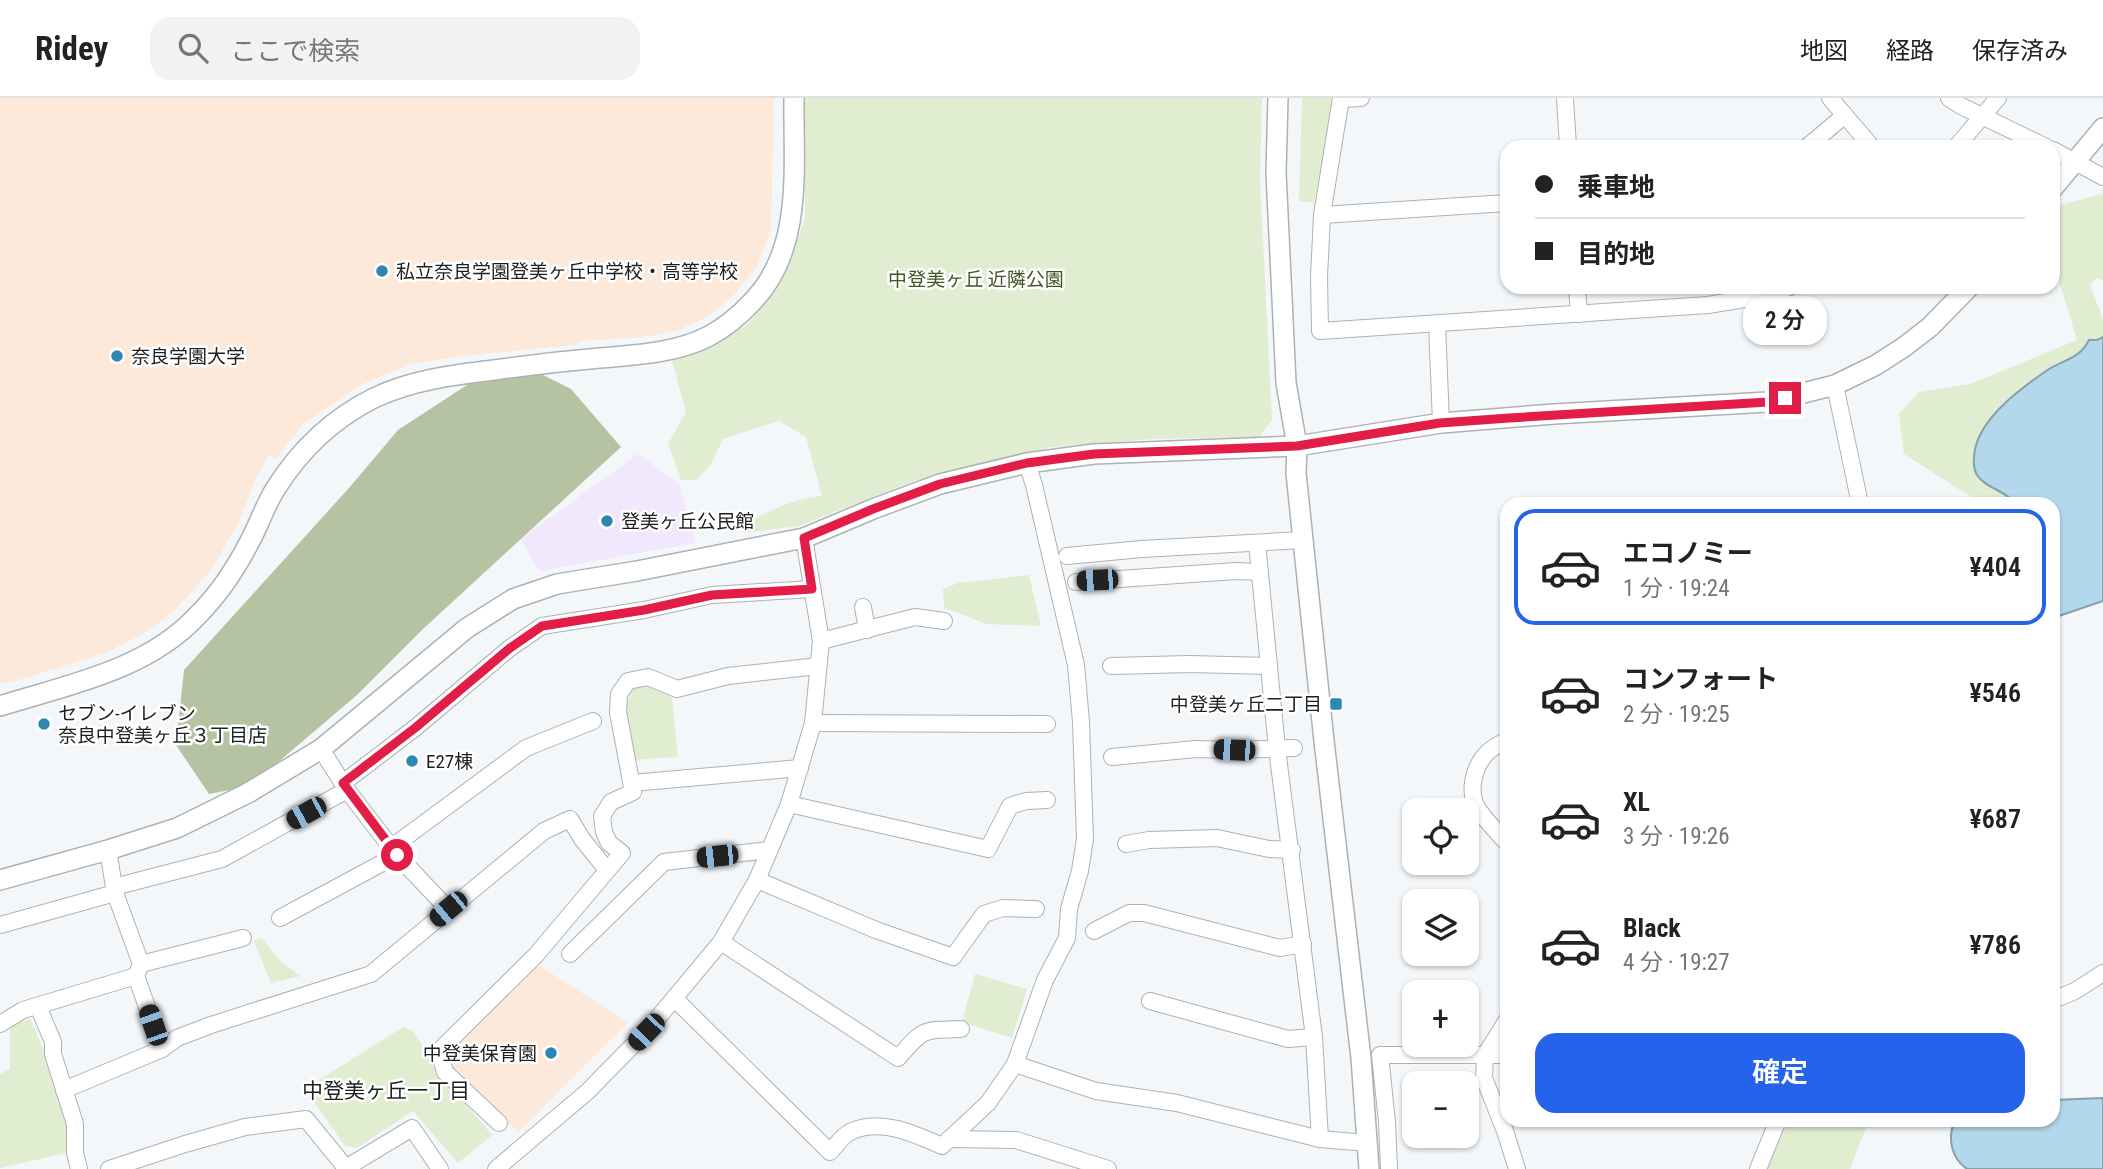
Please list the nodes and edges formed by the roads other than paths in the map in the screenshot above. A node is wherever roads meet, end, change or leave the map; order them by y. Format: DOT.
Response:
graph roads {
  1 [pos="794,98"];
  2 [pos="1278,98"];
  3 [pos="1361,98"];
  4 [pos="1565,98"];
  5 [pos="1830,98"];
  6 [pos="1949,98"];
  7 [pos="1998,98"];
  8 [pos="1341,99"];
  9 [pos="1845,115"];
  10 [pos="1982,117"];
  11 [pos="2103,128"];
  12 [pos="1568,140"];
  13 [pos="1815,140"];
  14 [pos="1866,140"];
  15 [pos="1962,140"];
  16 [pos="2031,140"];
  17 [pos="2060,154"];
  18 [pos="2076,162"];
  19 [pos="2103,177"];
  20 [pos="2060,180"];
  21 [pos="1500,203"];
  22 [pos="1322,215"];
  23 [pos="1577,294"];
  24 [pos="1765,294"];
  25 [pos="1962,294"];
  26 [pos="1578,314"];
  27 [pos="1437,324"];
  28 [pos="1835,385"];
  29 [pos="1440,423"];
  30 [pos="1297,446"];
  31 [pos="1027,463"];
  32 [pos="1859,497"];
  33 [pos="804,538"];
  34 [pos="1303,540"];
  35 [pos="1257,543"];
  36 [pos="1067,556"];
  37 [pos="1260,572"];
  38 [pos="1076,582"];
  39 [pos="812,589"];
  40 [pos="863,607"];
  41 [pos="944,621"];
  42 [pos="867,630"];
  43 [pos="821,641"];
  44 [pos="818,666"];
  45 [pos="1111,666"];
  46 [pos="1269,666"];
  47 [pos="0,706"];
  48 [pos="593,721"];
  49 [pos="813,723"];
  50 [pos="1046,724"];
  51 [pos="1500,744"];
  52 [pos="1294,748"];
  53 [pos="321,749"];
  54 [pos="1277,749"];
  55 [pos="1112,757"];
  56 [pos="800,768"];
  57 [pos="632,783"];
  58 [pos="345,786"];
  59 [pos="1047,800"];
  60 [pos="789,804"];
  61 [pos="1500,835"];
  62 [pos="1126,844"];
  63 [pos="108,850"];
  64 [pos="769,850"];
  65 [pos="1292,850"];
  66 [pos="395,851"];
  67 [pos="607,870"];
  68 [pos="0,880"];
  69 [pos="757,880"];
  70 [pos="115,890"];
  71 [pos="448,909"];
  72 [pos="1037,909"];
  73 [pos="280,918"];
  74 [pos="0,925"];
  75 [pos="1094,931"];
  76 [pos="243,938"];
  77 [pos="721,942"];
  78 [pos="1303,944"];
  79 [pos="570,954"];
  80 [pos="139,970"];
  81 [pos="2103,973"];
  82 [pos="2060,997"];
  83 [pos="675,999"];
  84 [pos="1150,1001"];
  85 [pos="38,1006"];
  86 [pos="0,1024"];
  87 [pos="961,1029"];
  88 [pos="1500,1031"];
  89 [pos="1314,1037"];
  90 [pos="162,1049"];
  91 [pos="1485,1055"];
  92 [pos="1500,1055"];
  93 [pos="1015,1065"];
  94 [pos="64,1090"];
  95 [pos="1500,1118"];
  96 [pos="499,1123"];
  97 [pos="1503,1127"];
  98 [pos="1775,1127"];
  99 [pos="949,1139"];
  100 [pos="1320,1139"];
  101 [pos="1367,1143"];
  102 [pos="345,1168"];
  103 [pos="79,1169"];
  104 [pos="109,1169"];
  105 [pos="440,1169"];
  106 [pos="496,1169"];
  107 [pos="1108,1169"];
  108 [pos="1369,1169"];
  109 [pos="1389,1169"];
  110 [pos="1517,1169"];
  111 [pos="1758,1169"];
  1 -- 47 [label="street"];
  2 -- 30 [label="street"];
  3 -- 8 [label="street"];
  4 -- 12 [label="street"];
  5 -- 9 [label="street"];
  6 -- 10 [label="street"];
  7 -- 10 [label="street"];
  8 -- 22 [label="street"];
  9 -- 13 [label="street"];
  9 -- 14 [label="street"];
  10 -- 15 [label="street"];
  10 -- 16 [label="street"];
  11 -- 18 [label="street"];
  17 -- 18 [label="street"];
  18 -- 19 [label="street"];
  18 -- 20 [label="street"];
  21 -- 22 [label="street"];
  22 -- 27 [label="street"];
  23 -- 26 [label="street"];
  24 -- 26 [label="street"];
  25 -- 28 [label="street"];
  26 -- 27 [label="street"];
  27 -- 29 [label="street"];
  28 -- 29 [label="street"];
  28 -- 32 [label="street"];
  29 -- 30 [label="street"];
  30 -- 31 [label="street"];
  30 -- 34 [label="street"];
  31 -- 33 [label="street"];
  31 -- 93 [label="street"];
  33 -- 39 [label="street"];
  33 -- 53 [label="street"];
  34 -- 35 [label="street"];
  34 -- 101 [label="street"];
  35 -- 36 [label="street"];
  35 -- 37 [label="street"];
  37 -- 38 [label="street"];
  37 -- 46 [label="street"];
  39 -- 43 [label="street"];
  39 -- 58 [label="street"];
  40 -- 42 [label="street"];
  41 -- 42 [label="street"];
  42 -- 43 [label="street"];
  43 -- 44 [label="street"];
  44 -- 49 [label="street"];
  44 -- 57 [label="street"];
  45 -- 46 [label="street"];
  46 -- 54 [label="street"];
  48 -- 66 [label="street"];
  49 -- 50 [label="street"];
  49 -- 56 [label="street"];
  51 -- 61 [label="street"];
  52 -- 54 [label="street"];
  53 -- 58 [label="street"];
  53 -- 63 [label="street"];
  54 -- 55 [label="street"];
  54 -- 65 [label="street"];
  56 -- 57 [label="street"];
  56 -- 60 [label="street"];
  57 -- 67 [label="street"];
  58 -- 66 [label="street"];
  58 -- 70 [label="street"];
  59 -- 60 [label="street"];
  60 -- 64 [label="street"];
  62 -- 65 [label="street"];
  63 -- 68 [label="street"];
  63 -- 70 [label="street"];
  64 -- 69 [label="street"];
  64 -- 79 [label="street"];
  65 -- 78 [label="street"];
  66 -- 71 [label="street"];
  66 -- 73 [label="street"];
  67 -- 71 [label="street"];
  67 -- 96 [label="street"];
  69 -- 72 [label="street"];
  69 -- 77 [label="street"];
  70 -- 74 [label="street"];
  70 -- 80 [label="street"];
  71 -- 90 [label="street"];
  75 -- 78 [label="street"];
  76 -- 80 [label="street"];
  77 -- 83 [label="street"];
  77 -- 87 [label="street"];
  78 -- 89 [label="street"];
  80 -- 85 [label="street"];
  80 -- 90 [label="street"];
  81 -- 82 [label="street"];
  83 -- 99 [label="street"];
  83 -- 106 [label="street"];
  84 -- 89 [label="street"];
  85 -- 86 [label="street"];
  85 -- 94 [label="street"];
  88 -- 91 [label="street"];
  89 -- 100 [label="street"];
  90 -- 94 [label="street"];
  91 -- 92 [label="street"];
  91 -- 95 [label="street"];
  91 -- 109 [label="street"];
  93 -- 99 [label="street"];
  93 -- 100 [label="street"];
  94 -- 103 [label="street"];
  97 -- 110 [label="street"];
  98 -- 111 [label="street"];
  99 -- 107 [label="street"];
  100 -- 101 [label="street"];
  101 -- 108 [label="street"];
  102 -- 104 [label="street"];
  102 -- 105 [label="street"];
}
